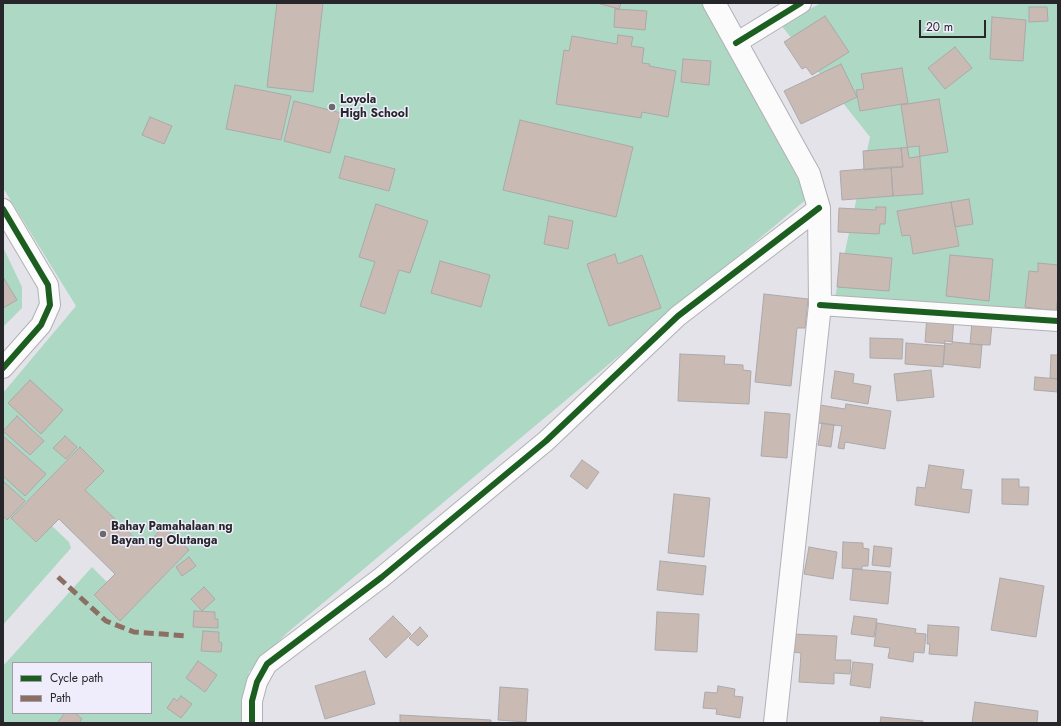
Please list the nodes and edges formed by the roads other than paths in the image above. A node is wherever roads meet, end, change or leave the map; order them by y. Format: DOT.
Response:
graph roads {
  1 [pos="714,3"];
  2 [pos="801,3"];
  3 [pos="736,43"];
  4 [pos="819,208"];
  5 [pos="3,209"];
  6 [pos="820,305"];
  7 [pos="1058,321"];
  8 [pos="3,368"];
  9 [pos="252,723"];
  10 [pos="775,723"];
  1 -- 3 [label="main road"];
  2 -- 3 [label="street"];
  3 -- 4 [label="main road"];
  4 -- 6 [label="main road"];
  4 -- 9 [label="street"];
  5 -- 8 [label="street"];
  6 -- 7 [label="street"];
  6 -- 10 [label="main road"];
}
